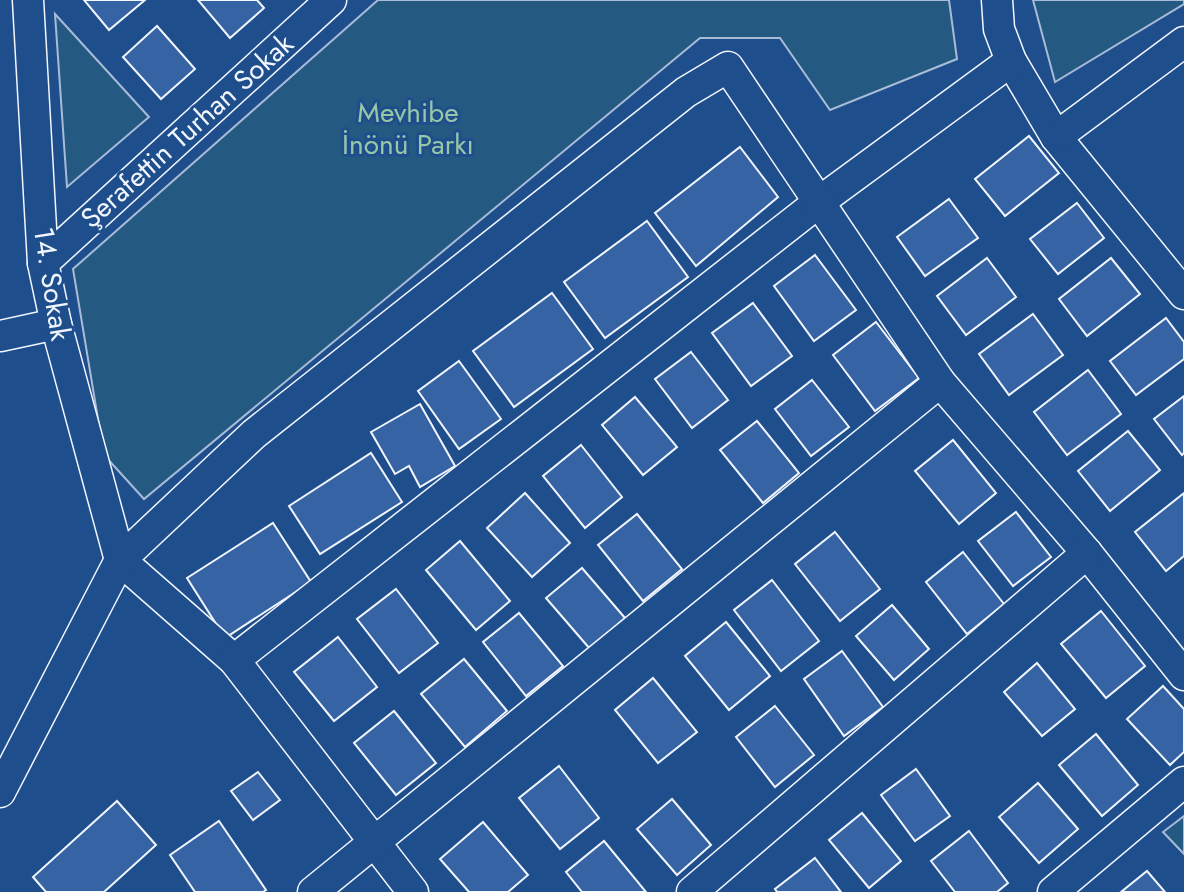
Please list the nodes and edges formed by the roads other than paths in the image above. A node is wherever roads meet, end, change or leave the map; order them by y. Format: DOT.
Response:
graph roads {
  1 [pos="28,0"];
  2 [pos="331,0"];
  3 [pos="997,0"];
  4 [pos="1184,42"];
  5 [pos="1011,61"];
  6 [pos="1056,137"];
  7 [pos="819,202"];
  8 [pos="43,263"];
  9 [pos="1184,294"];
  10 [pos="56,324"];
  11 [pos="0,336"];
  12 [pos="940,382"];
  13 [pos="1087,553"];
  14 [pos="120,560"];
  15 [pos="234,660"];
  16 [pos="1184,675"];
  17 [pos="1184,782"];
  18 [pos="0,792"];
  19 [pos="375,845"];
  20 [pos="313,892"];
  21 [pos="413,892"];
  22 [pos="692,892"];
  23 [pos="1053,892"];
  1 -- 8 [label="street, 14. Sokak"];
  2 -- 8 [label="street, Şerafettin Turhan Sokak"];
  3 -- 5 [label="street"];
  4 -- 6 [label="street"];
  5 -- 6 [label="street"];
  5 -- 7 [label="street"];
  6 -- 9 [label="street"];
  7 -- 12 [label="street"];
  7 -- 14 [label="street"];
  7 -- 15 [label="street"];
  8 -- 10 [label="street, 14. Sokak"];
  10 -- 11 [label="street"];
  10 -- 14 [label="street, 14. Sokak"];
  12 -- 13 [label="street"];
  12 -- 19 [label="street"];
  13 -- 16 [label="street"];
  13 -- 22 [label="street"];
  14 -- 15 [label="street"];
  14 -- 18 [label="street"];
  15 -- 19 [label="street"];
  17 -- 23 [label="street"];
  19 -- 20 [label="street"];
  19 -- 21 [label="street"];
}
